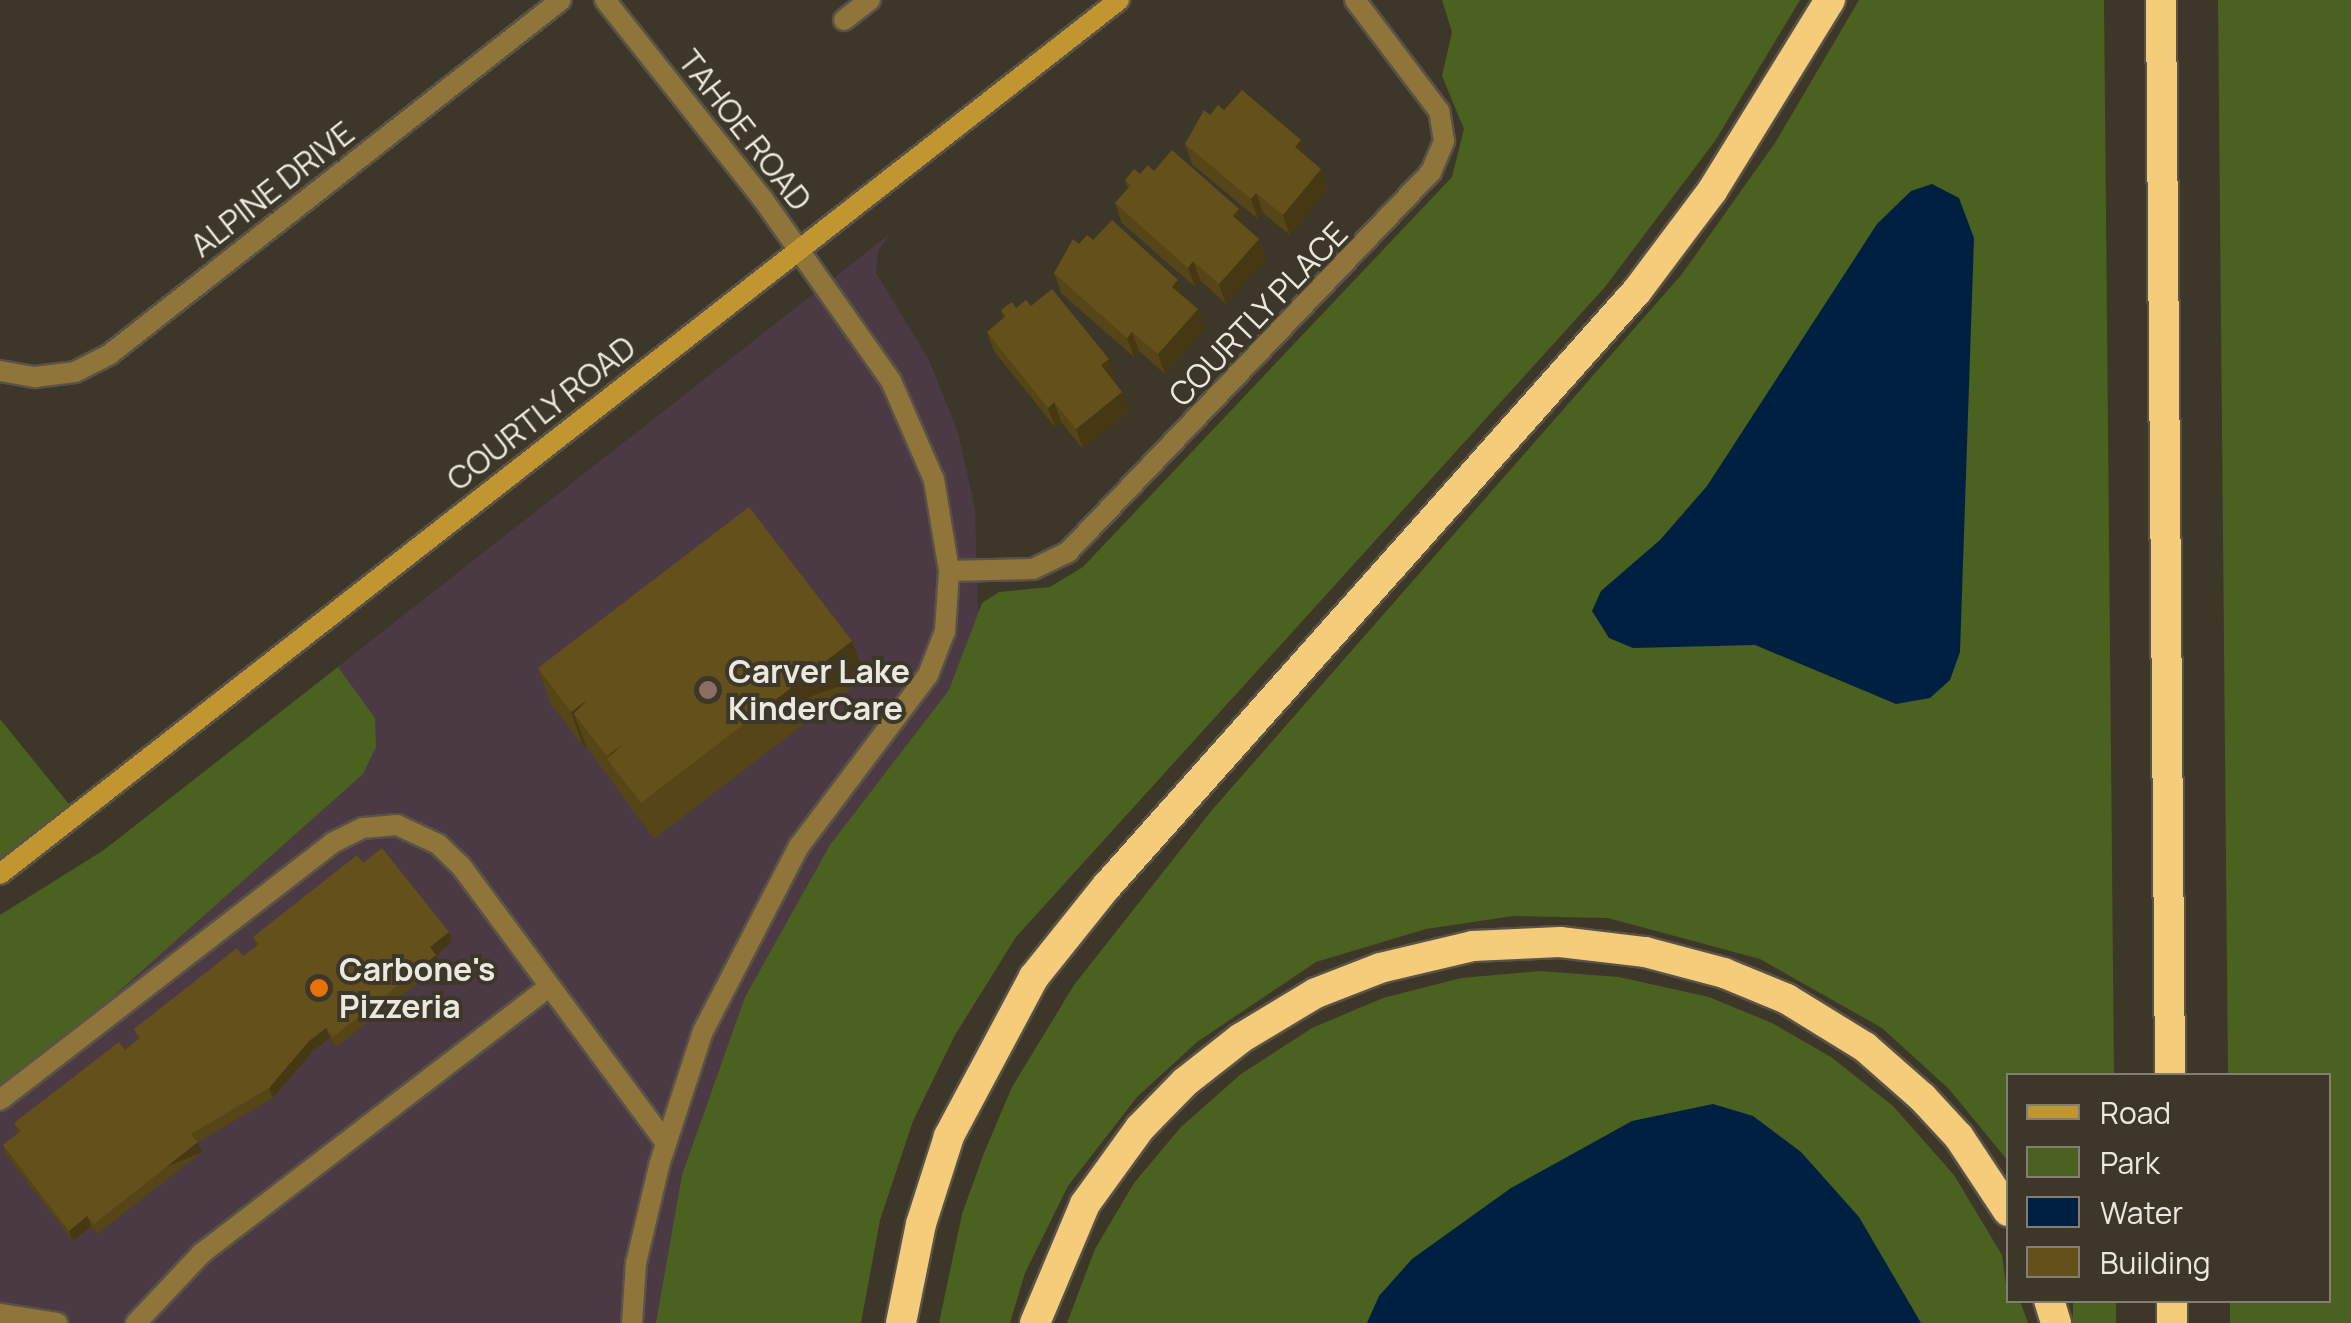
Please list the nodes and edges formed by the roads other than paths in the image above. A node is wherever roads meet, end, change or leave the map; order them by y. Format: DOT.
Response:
graph roads {
  1 [pos="561,0"];
  2 [pos="605,0"];
  3 [pos="870,0"];
  4 [pos="1120,0"];
  5 [pos="1355,0"];
  6 [pos="1830,0"];
  7 [pos="2161,0"];
  8 [pos="844,20"];
  9 [pos="799,250"];
  10 [pos="0,371"];
  11 [pos="950,570"];
  12 [pos="0,874"];
  13 [pos="549,987"];
  14 [pos="2170,1073"];
  15 [pos="0,1100"];
  16 [pos="666,1142"];
  17 [pos="2006,1208"];
  18 [pos="0,1314"];
  19 [pos="54,1323"];
  20 [pos="136,1323"];
  21 [pos="632,1323"];
  22 [pos="901,1323"];
  23 [pos="1035,1323"];
  1 -- 10 [label="street, ALPINE DRIVE"];
  2 -- 9 [label="street, TAHOE ROAD"];
  3 -- 8 [label="street"];
  4 -- 9 [label="street, COURTLY ROAD"];
  5 -- 11 [label="street, COURTLY PLACE"];
  6 -- 22 [label="highway"];
  7 -- 14 [label="highway"];
  9 -- 11 [label="street, TAHOE ROAD"];
  9 -- 12 [label="street, COURTLY ROAD"];
  11 -- 16 [label="street, TAHOE ROAD"];
  13 -- 15 [label="street"];
  13 -- 16 [label="street"];
  13 -- 20 [label="street"];
  16 -- 21 [label="street, TAHOE ROAD"];
  17 -- 23 [label="highway"];
  18 -- 19 [label="street"];
}
